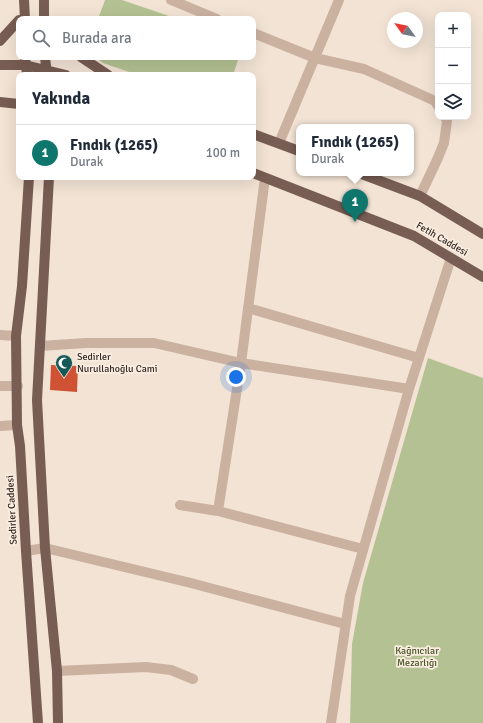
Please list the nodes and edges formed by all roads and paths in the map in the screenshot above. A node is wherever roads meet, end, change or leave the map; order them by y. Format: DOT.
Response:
graph roads {
  1 [pos="44,0"];
  2 [pos="171,0"];
  3 [pos="339,0"];
  4 [pos="24,2"];
  5 [pos="20,16"];
  6 [pos="25,16"];
  7 [pos="44,16"];
  8 [pos="210,16"];
  9 [pos="16,22"];
  10 [pos="256,34"];
  11 [pos="0,41"];
  12 [pos="315,58"];
  13 [pos="45,60"];
  14 [pos="86,60"];
  15 [pos="0,65"];
  16 [pos="26,66"];
  17 [pos="46,72"];
  18 [pos="104,72"];
  19 [pos="435,101"];
  20 [pos="0,102"];
  21 [pos="16,104"];
  22 [pos="446,120"];
  23 [pos="256,135"];
  24 [pos="279,143"];
  25 [pos="296,150"];
  26 [pos="256,174"];
  27 [pos="367,176"];
  28 [pos="265,178"];
  29 [pos="29,180"];
  30 [pos="49,180"];
  31 [pos="420,196"];
  32 [pos="483,234"];
  33 [pos="451,258"];
  34 [pos="483,277"];
  35 [pos="248,308"];
  36 [pos="0,335"];
  37 [pos="16,336"];
  38 [pos="40,346"];
  39 [pos="419,358"];
  40 [pos="241,363"];
  41 [pos="0,386"];
  42 [pos="18,386"];
  43 [pos="409,389"];
  44 [pos="17,425"];
  45 [pos="0,426"];
  46 [pos="180,505"];
  47 [pos="218,511"];
  48 [pos="45,548"];
  49 [pos="363,549"];
  50 [pos="26,551"];
  51 [pos="345,624"];
  52 [pos="57,671"];
  53 [pos="193,679"];
  54 [pos="38,723"];
  55 [pos="58,723"];
  56 [pos="331,723"];
  1 -- 7 [label="main road"];
  2 -- 8 [label="street"];
  3 -- 12 [label="street"];
  4 -- 5 [label="main road"];
  4 -- 6 [label="main road"];
  9 -- 11 [label="main road"];
  10 -- 12 [label="street"];
  12 -- 19 [label="street"];
  12 -- 24 [label="street"];
  13 -- 17 [label="main road"];
  14 -- 18 [label="main road"];
  15 -- 16 [label="main road"];
  16 -- 17 [label="main road"];
  20 -- 21 [label="main road"];
  22 -- 31 [label="street"];
  23 -- 24 [label="main road"];
  24 -- 25 [label="main road"];
  26 -- 28 [label="main road, Fetih Caddesi"];
  27 -- 31 [label="main road"];
  28 -- 33 [label="main road, Fetih Caddesi"];
  28 -- 35 [label="street"];
  29 -- 37 [label="main road, Sedirler Caddesi"];
  30 -- 38 [label="main road"];
  31 -- 32 [label="main road"];
  33 -- 34 [label="main road, Fetih Caddesi"];
  33 -- 39 [label="street"];
  35 -- 39 [label="street"];
  35 -- 40 [label="street"];
  36 -- 37 [label="street"];
  37 -- 42 [label="main road, Sedirler Caddesi"];
  38 -- 40 [label="street"];
  38 -- 48 [label="main road"];
  39 -- 43 [label="street"];
  40 -- 43 [label="street"];
  40 -- 47 [label="street"];
  41 -- 42 [label="street"];
  42 -- 44 [label="main road, Sedirler Caddesi"];
  43 -- 49 [label="street"];
  44 -- 45 [label="street"];
  44 -- 50 [label="main road, Sedirler Caddesi"];
  46 -- 47 [label="street"];
  47 -- 49 [label="street"];
  48 -- 50 [label="street"];
  48 -- 51 [label="street"];
  48 -- 52 [label="main road"];
  49 -- 51 [label="street"];
  50 -- 54 [label="main road, Sedirler Caddesi"];
  51 -- 56 [label="street"];
  52 -- 53 [label="street"];
  52 -- 55 [label="main road"];
}
